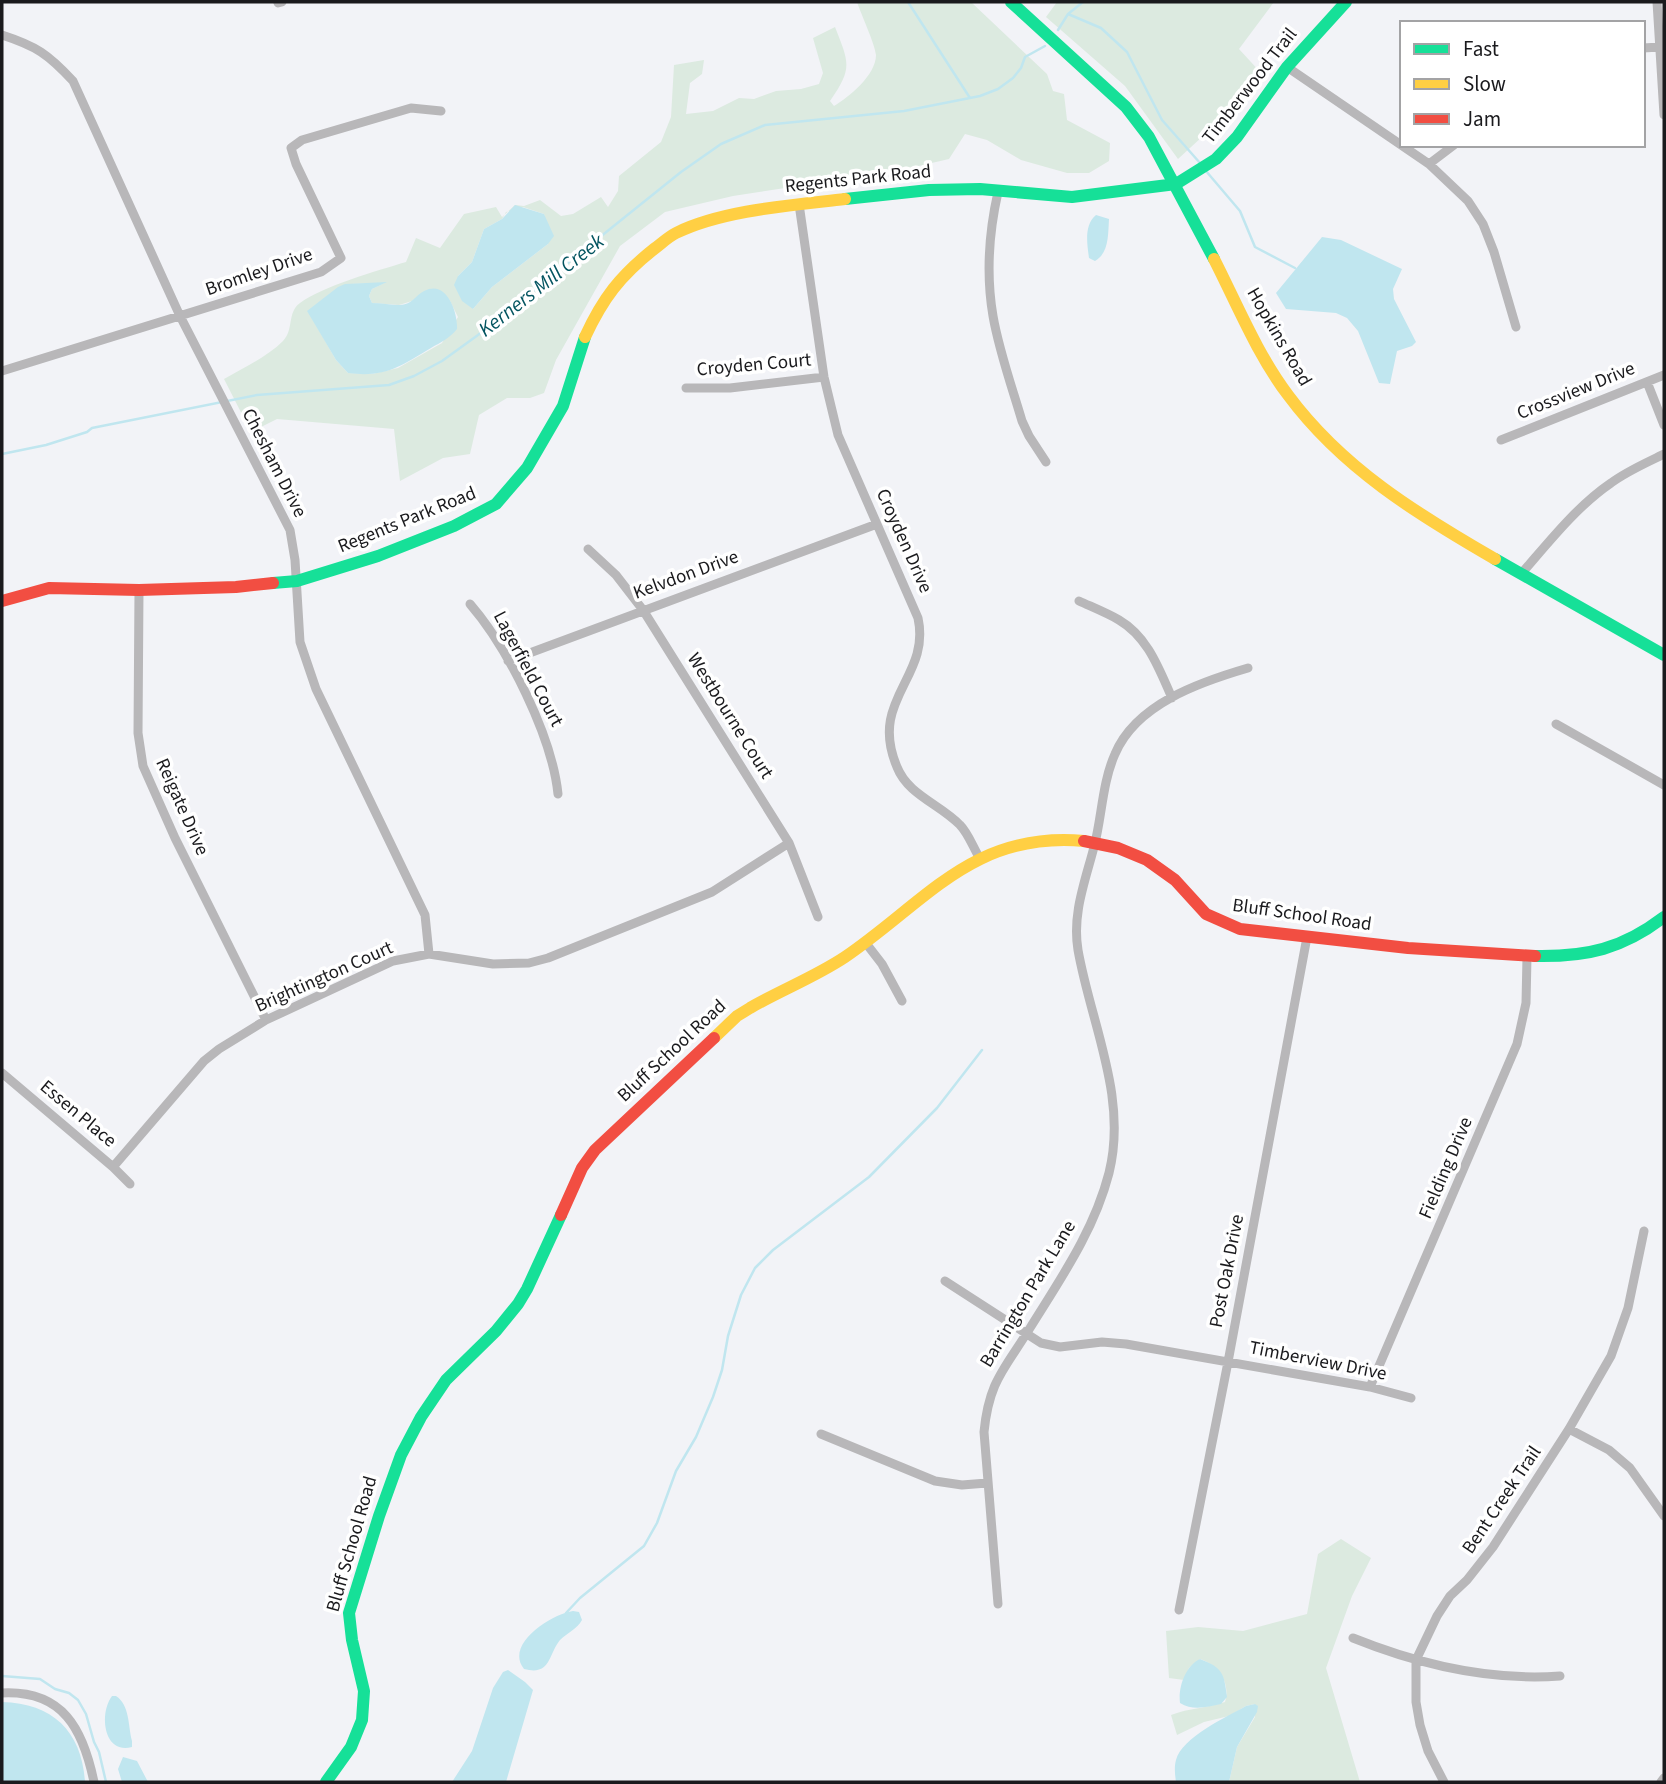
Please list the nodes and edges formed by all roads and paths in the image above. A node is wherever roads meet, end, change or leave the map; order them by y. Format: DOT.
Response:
graph roads {
  1 [pos="1011,2"];
  2 [pos="1346,2"];
  3 [pos="1657,2"];
  4 [pos="2,35"];
  5 [pos="1660,47"];
  6 [pos="1645,48"];
  7 [pos="1287,67"];
  8 [pos="441,111"];
  9 [pos="1664,115"];
  10 [pos="1400,144"];
  11 [pos="1404,147"];
  12 [pos="1451,147"];
  13 [pos="1429,164"];
  14 [pos="1176,184"];
  15 [pos="998,192"];
  16 [pos="799,204"];
  17 [pos="180,316"];
  18 [pos="1516,327"];
  19 [pos="2,371"];
  20 [pos="1664,375"];
  21 [pos="824,377"];
  22 [pos="1647,382"];
  23 [pos="686,388"];
  24 [pos="1664,425"];
  25 [pos="1501,440"];
  26 [pos="1664,454"];
  27 [pos="1046,462"];
  28 [pos="877,524"];
  29 [pos="588,549"];
  30 [pos="1521,574"];
  31 [pos="297,581"];
  32 [pos="139,590"];
  33 [pos="2,601"];
  34 [pos="1079,601"];
  35 [pos="470,604"];
  36 [pos="643,610"];
  37 [pos="1664,655"];
  38 [pos="508,661"];
  39 [pos="1248,668"];
  40 [pos="1172,698"];
  41 [pos="1556,724"];
  42 [pos="1664,785"];
  43 [pos="558,794"];
  44 [pos="789,843"];
  45 [pos="1095,844"];
  46 [pos="979,857"];
  47 [pos="1664,917"];
  48 [pos="818,918"];
  49 [pos="1307,937"];
  50 [pos="865,942"];
  51 [pos="429,954"];
  52 [pos="1527,957"];
  53 [pos="902,1000"];
  54 [pos="266,1020"];
  55 [pos="2,1073"];
  56 [pos="113,1167"];
  57 [pos="130,1184"];
  58 [pos="1644,1231"];
  59 [pos="945,1281"];
  60 [pos="1026,1334"];
  61 [pos="1228,1362"];
  62 [pos="1370,1387"];
  63 [pos="1411,1398"];
  64 [pos="1569,1429"];
  65 [pos="821,1434"];
  66 [pos="987,1483"];
  67 [pos="1664,1516"];
  68 [pos="998,1604"];
  69 [pos="1179,1610"];
  70 [pos="1353,1638"];
  71 [pos="1416,1660"];
  72 [pos="1560,1676"];
  73 [pos="2,1693"];
  74 [pos="1664,1778"];
  75 [pos="94,1782"];
  76 [pos="326,1782"];
  77 [pos="1444,1782"];
  78 [pos="1661,1782"];
  1 -- 14 [label="street, Hopkins Road"];
  2 -- 7 [label="street, Timberwood Trail"];
  3 -- 5 [label="street"];
  4 -- 17 [label="street, Chesham Drive"];
  5 -- 6 [label="street"];
  5 -- 9 [label="street"];
  7 -- 10 [label="street"];
  7 -- 14 [label="street, Timberwood Trail"];
  8 -- 17 [label="street, Bromley Drive"];
  11 -- 13 [label="street"];
  12 -- 13 [label="street"];
  13 -- 18 [label="street"];
  14 -- 15 [label="street, Regents Park Road"];
  14 -- 30 [label="street, Hopkins Road"];
  15 -- 16 [label="street, Regents Park Road"];
  15 -- 27 [label="street"];
  16 -- 21 [label="street, Croyden Drive"];
  16 -- 31 [label="street, Regents Park Road"];
  17 -- 19 [label="street, Bromley Drive"];
  17 -- 31 [label="street, Chesham Drive"];
  20 -- 22 [label="street, Crossview Drive"];
  21 -- 23 [label="street, Croyden Court"];
  21 -- 28 [label="street, Croyden Drive"];
  22 -- 24 [label="street"];
  22 -- 25 [label="street, Crossview Drive"];
  26 -- 30 [label="street"];
  28 -- 36 [label="street, Kelvdon Drive"];
  28 -- 46 [label="street, Croyden Drive"];
  29 -- 36 [label="street, Westbourne Court"];
  30 -- 37 [label="street, Hopkins Road"];
  31 -- 32 [label="street, Regents Park Road"];
  31 -- 51 [label="street, Chesham Drive"];
  32 -- 33 [label="street, Regents Park Road"];
  32 -- 54 [label="street, Reigate Drive"];
  34 -- 40 [label="street"];
  35 -- 38 [label="street, Lagerfield Court"];
  36 -- 38 [label="street, Kelvdon Drive"];
  36 -- 44 [label="street, Westbourne Court"];
  38 -- 43 [label="street, Lagerfield Court"];
  39 -- 40 [label="street, Barrington Park Lane"];
  40 -- 45 [label="street, Barrington Park Lane"];
  41 -- 42 [label="street"];
  44 -- 48 [label="street, Westbourne Court"];
  44 -- 51 [label="street, Brightington Court"];
  45 -- 46 [label="street, Bluff School Road"];
  45 -- 49 [label="street, Bluff School Road"];
  45 -- 60 [label="street, Barrington Park Lane"];
  46 -- 50 [label="street, Bluff School Road"];
  47 -- 52 [label="street, Bluff School Road"];
  49 -- 52 [label="street, Bluff School Road"];
  49 -- 61 [label="street, Post Oak Drive"];
  50 -- 53 [label="street"];
  50 -- 76 [label="street, Bluff School Road"];
  51 -- 54 [label="street, Brightington Court"];
  52 -- 62 [label="street, Fielding Drive"];
  54 -- 56 [label="street, Brightington Court"];
  55 -- 56 [label="street, Essen Place"];
  56 -- 57 [label="street, Essen Place"];
  58 -- 64 [label="street, Bent Creek Trail"];
  59 -- 60 [label="street, Timberview Drive"];
  60 -- 61 [label="street, Timberview Drive"];
  60 -- 66 [label="street, Barrington Park Lane"];
  61 -- 62 [label="street, Timberview Drive"];
  61 -- 69 [label="street, Post Oak Drive"];
  62 -- 63 [label="street, Timberview Drive"];
  64 -- 67 [label="street"];
  64 -- 71 [label="street, Bent Creek Trail"];
  65 -- 66 [label="street"];
  66 -- 68 [label="street, Barrington Park Lane"];
  70 -- 71 [label="street"];
  71 -- 72 [label="street"];
  71 -- 77 [label="street, Bent Creek Trail"];
  73 -- 75 [label="street"];
  74 -- 78 [label="street"];
}
